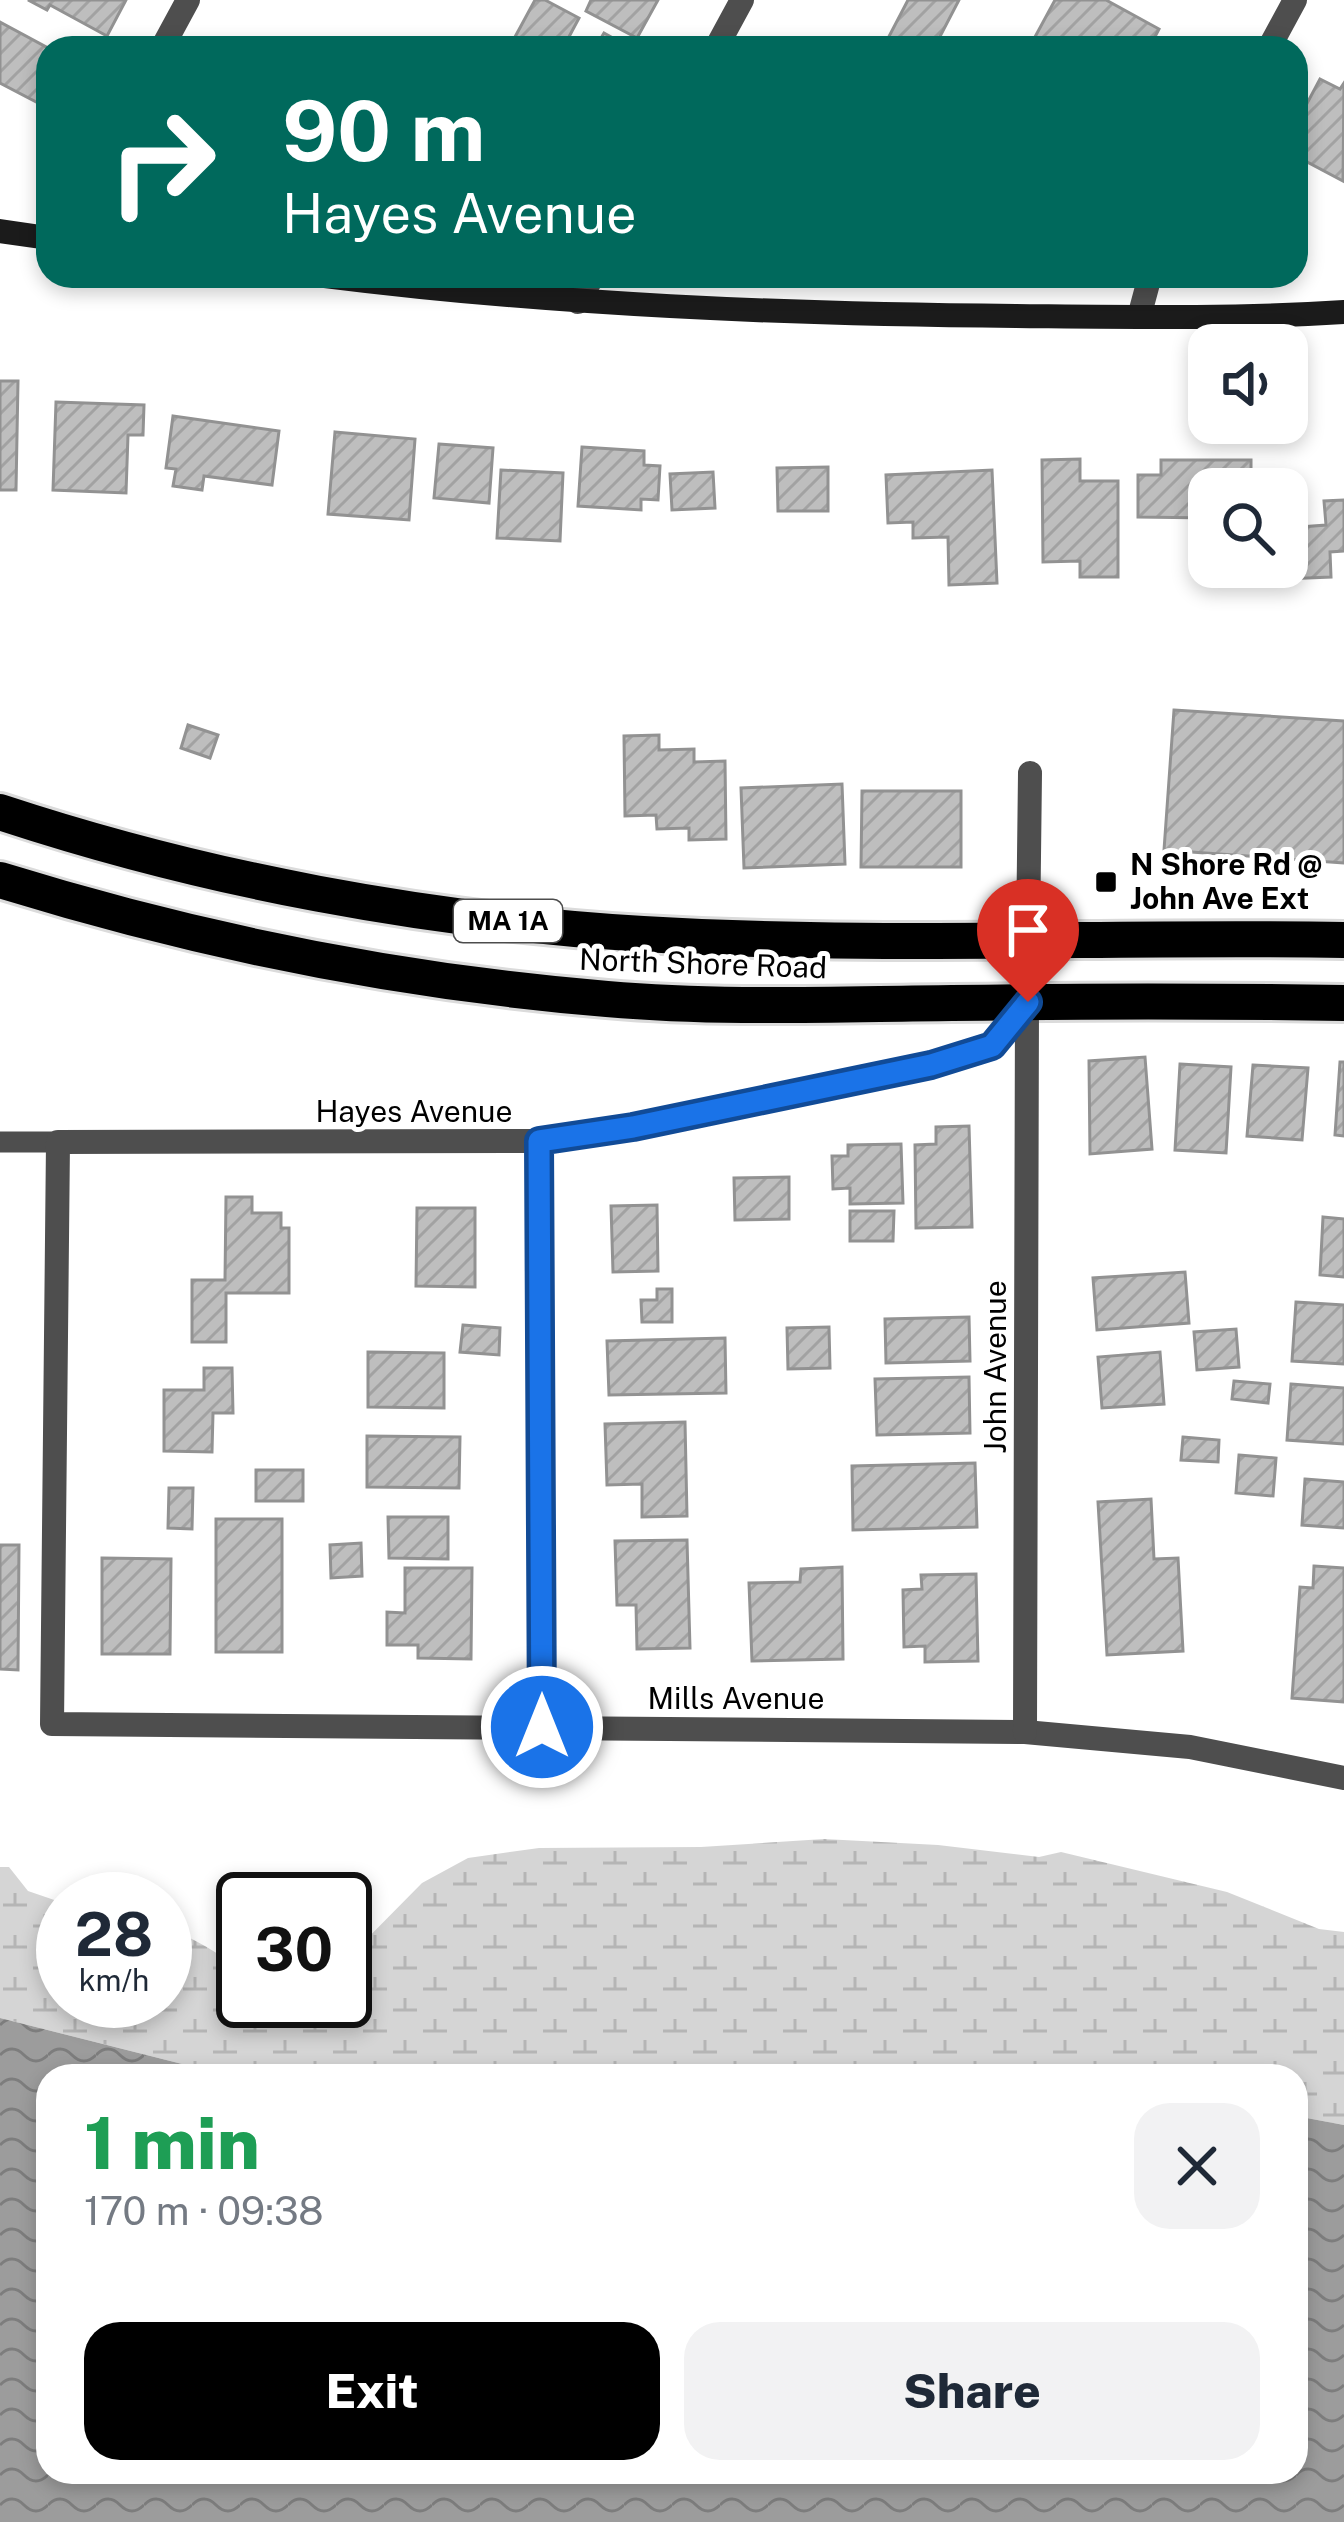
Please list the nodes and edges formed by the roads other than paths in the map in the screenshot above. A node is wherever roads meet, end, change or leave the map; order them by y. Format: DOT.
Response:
graph roads {
  1 [pos="188,0"];
  2 [pos="742,0"];
  3 [pos="1294,0"];
  4 [pos="168,36"];
  5 [pos="722,36"];
  6 [pos="1275,36"];
  7 [pos="0,231"];
  8 [pos="36,236"];
  9 [pos="442,288"];
  10 [pos="586,288"];
  11 [pos="1147,288"];
  12 [pos="578,302"];
  13 [pos="1344,312"];
  14 [pos="1139,317"];
  15 [pos="1030,773"];
  16 [pos="0,812"];
  17 [pos="0,880"];
  18 [pos="1028,939"];
  19 [pos="1344,940"];
  20 [pos="1028,1002"];
  21 [pos="1344,1004"];
  22 [pos="539,1141"];
  23 [pos="0,1142"];
  24 [pos="58,1142"];
  25 [pos="542,1727"];
  26 [pos="1025,1732"];
  27 [pos="1344,1778"];
  1 -- 4 [label="street"];
  2 -- 5 [label="street"];
  3 -- 6 [label="street"];
  7 -- 8 [label="main road"];
  9 -- 12 [label="main road"];
  10 -- 12 [label="street"];
  11 -- 14 [label="street"];
  12 -- 14 [label="main road"];
  13 -- 14 [label="main road"];
  15 -- 18 [label="street"];
  16 -- 18 [label="highway, North Shore Road / MA 1A"];
  17 -- 20 [label="highway, North Shore Road / MA 1A"];
  18 -- 19 [label="highway, North Shore Road / MA 1A"];
  20 -- 21 [label="highway, North Shore Road / MA 1A"];
  20 -- 22 [label="street, Hayes Avenue"];
  20 -- 26 [label="street, John Avenue"];
  22 -- 24 [label="street, Hayes Avenue"];
  22 -- 25 [label="street"];
  23 -- 24 [label="lane"];
  24 -- 25 [label="street, Mills Avenue"];
  25 -- 26 [label="street, Mills Avenue"];
  26 -- 27 [label="street, Mills Avenue"];
}
